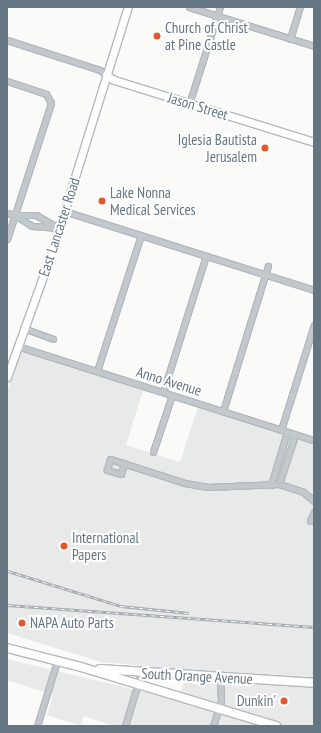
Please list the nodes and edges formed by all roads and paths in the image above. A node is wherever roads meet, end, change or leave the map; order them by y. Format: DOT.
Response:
graph roads {
  1 [pos="128,7"];
  2 [pos="189,7"];
  3 [pos="220,7"];
  4 [pos="300,7"];
  5 [pos="217,16"];
  6 [pos="290,39"];
  7 [pos="7,40"];
  8 [pos="314,46"];
  9 [pos="106,75"];
  10 [pos="7,81"];
  11 [pos="189,104"];
  12 [pos="314,142"];
  13 [pos="64,211"];
  14 [pos="7,213"];
  15 [pos="30,214"];
  16 [pos="15,215"];
  17 [pos="27,223"];
  18 [pos="59,228"];
  19 [pos="141,235"];
  20 [pos="7,239"];
  21 [pos="206,256"];
  22 [pos="268,266"];
  23 [pos="265,275"];
  24 [pos="314,290"];
  25 [pos="314,325"];
  26 [pos="23,328"];
  27 [pos="53,339"];
  28 [pos="17,346"];
  29 [pos="97,371"];
  30 [pos="7,377"];
  31 [pos="163,392"];
  32 [pos="172,395"];
  33 [pos="223,411"];
  34 [pos="281,430"];
  35 [pos="287,432"];
  36 [pos="295,435"];
  37 [pos="314,440"];
  38 [pos="284,443"];
  39 [pos="292,444"];
  40 [pos="153,452"];
  41 [pos="124,463"];
  42 [pos="271,484"];
  43 [pos="279,484"];
  44 [pos="314,501"];
  45 [pos="314,512"];
  46 [pos="310,521"];
  47 [pos="7,648"];
  48 [pos="57,661"];
  49 [pos="81,667"];
  50 [pos="141,673"];
  51 [pos="220,677"];
  52 [pos="314,683"];
  53 [pos="138,684"];
  54 [pos="219,708"];
  55 [pos="37,726"];
  56 [pos="125,726"];
  57 [pos="213,726"];
  58 [pos="276,726"];
  1 -- 9 [label="street, East Lancaster Road"];
  2 -- 5 [label="street"];
  3 -- 5 [label="street"];
  4 -- 6 [label="street"];
  5 -- 6 [label="street"];
  5 -- 11 [label="street"];
  6 -- 8 [label="street"];
  7 -- 9 [label="street"];
  9 -- 11 [label="street, Jason Street"];
  9 -- 13 [label="street, East Lancaster Road"];
  10 -- 16 [label="street"];
  11 -- 12 [label="street, Jason Street"];
  13 -- 18 [label="street, East Lancaster Road"];
  13 -- 19 [label="street"];
  14 -- 16 [label="street"];
  15 -- 16 [label="street"];
  15 -- 17 [label="street"];
  15 -- 18 [label="street"];
  16 -- 17 [label="street"];
  16 -- 20 [label="street"];
  17 -- 18 [label="street"];
  18 -- 26 [label="street, East Lancaster Road"];
  19 -- 21 [label="street"];
  19 -- 29 [label="street"];
  21 -- 23 [label="street"];
  21 -- 31 [label="street"];
  22 -- 23 [label="street"];
  23 -- 24 [label="street"];
  23 -- 33 [label="street"];
  25 -- 34 [label="street"];
  26 -- 27 [label="street"];
  26 -- 28 [label="street, East Lancaster Road"];
  28 -- 29 [label="street, Anno Avenue"];
  28 -- 30 [label="street, East Lancaster Road"];
  29 -- 31 [label="street, Anno Avenue"];
  31 -- 32 [label="street, Anno Avenue"];
  32 -- 33 [label="street, Anno Avenue"];
  32 -- 40 [label="street"];
  33 -- 34 [label="street, Anno Avenue"];
  34 -- 35 [label="street, Anno Avenue"];
  35 -- 36 [label="street, Anno Avenue"];
  35 -- 38 [label="street"];
  36 -- 37 [label="street, Anno Avenue"];
  36 -- 39 [label="street"];
  38 -- 39 [label="street"];
  38 -- 42 [label="street"];
  39 -- 43 [label="street"];
  41 -- 42 [label="street"];
  42 -- 43 [label="street"];
  43 -- 44 [label="street"];
  45 -- 46 [label="street"];
  47 -- 48 [label="main road, South Orange Avenue"];
  48 -- 49 [label="main road, South Orange Avenue"];
  48 -- 55 [label="street"];
  49 -- 50 [label="main road, South Orange Avenue"];
  49 -- 53 [label="main road, South Orange Avenue"];
  50 -- 51 [label="main road, South Orange Avenue"];
  50 -- 53 [label="street"];
  51 -- 52 [label="main road, South Orange Avenue"];
  51 -- 54 [label="street"];
  53 -- 54 [label="main road, South Orange Avenue"];
  53 -- 56 [label="street"];
  54 -- 57 [label="street"];
  54 -- 58 [label="main road, South Orange Avenue"];
}
